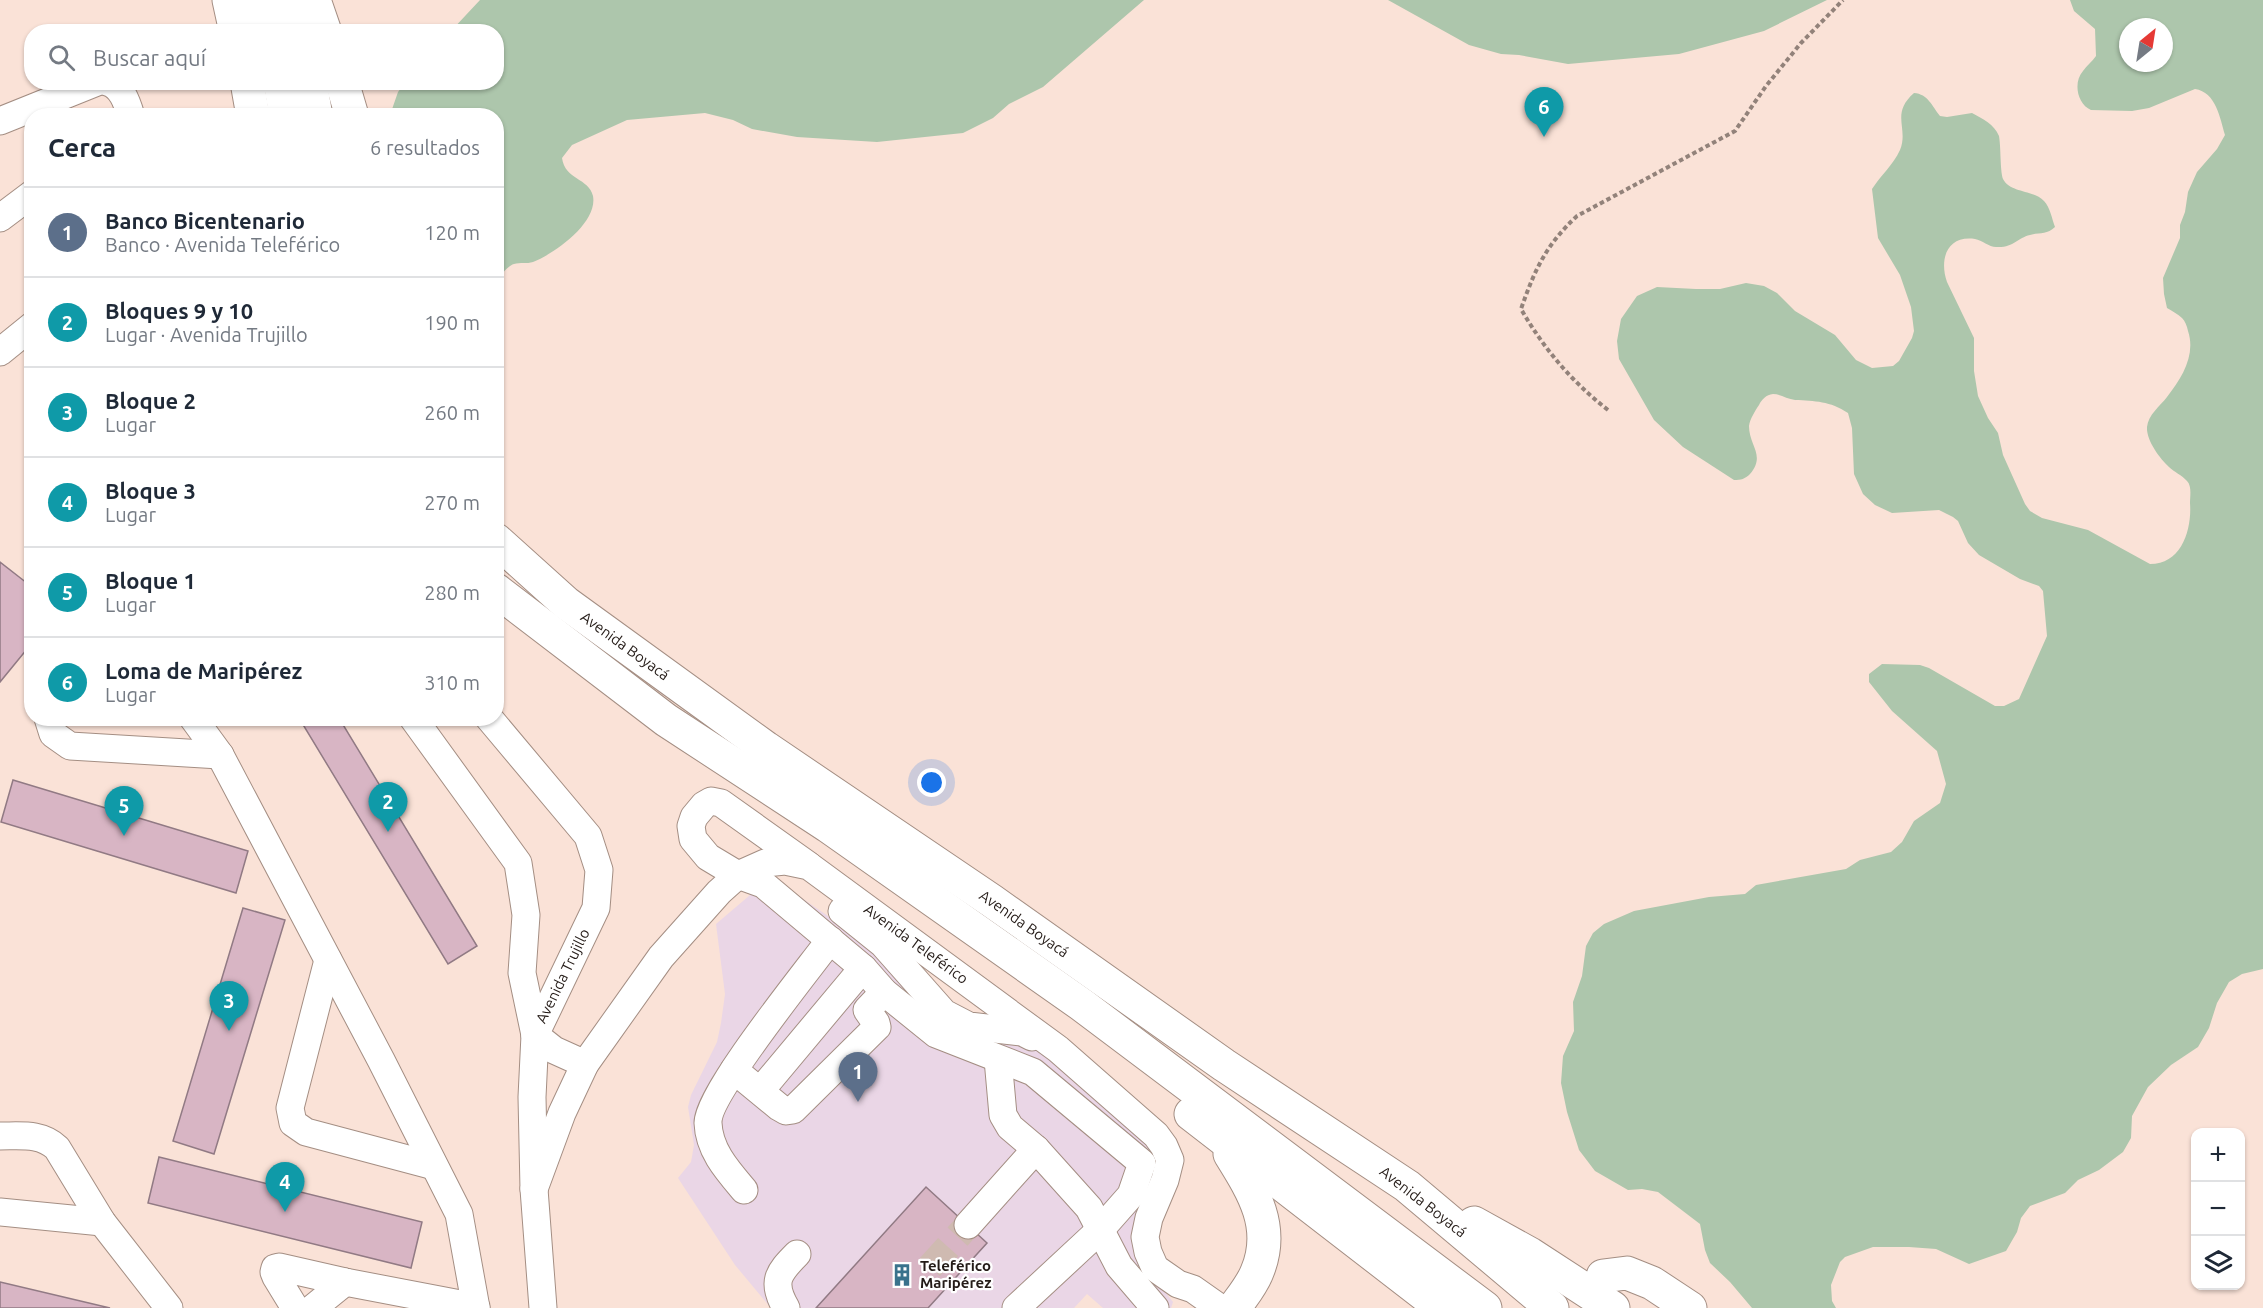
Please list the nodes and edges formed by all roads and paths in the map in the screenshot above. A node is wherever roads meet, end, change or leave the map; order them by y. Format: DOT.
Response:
graph roads {
  1 [pos="229,0"];
  2 [pos="259,0"];
  3 [pos="290,0"];
  4 [pos="314,0"];
  5 [pos="1844,0"];
  6 [pos="234,24"];
  7 [pos="265,24"];
  8 [pos="296,24"];
  9 [pos="322,24"];
  10 [pos="77,90"];
  11 [pos="119,90"];
  12 [pos="248,90"];
  13 [pos="281,90"];
  14 [pos="311,90"];
  15 [pos="344,90"];
  16 [pos="32,108"];
  17 [pos="128,108"];
  18 [pos="252,108"];
  19 [pos="285,108"];
  20 [pos="315,108"];
  21 [pos="350,108"];
  22 [pos="24,111"];
  23 [pos="0,121"];
  24 [pos="24,200"];
  25 [pos="0,218"];
  26 [pos="24,332"];
  27 [pos="0,352"];
  28 [pos="1608,410"];
  29 [pos="504,547"];
  30 [pos="504,596"];
  31 [pos="50,726"];
  32 [pos="199,726"];
  33 [pos="419,726"];
  34 [pos="496,726"];
  35 [pos="220,754"];
  36 [pos="765,863"];
  37 [pos="808,866"];
  38 [pos="738,875"];
  39 [pos="920,889"];
  40 [pos="830,940"];
  41 [pos="328,960"];
  42 [pos="813,963"];
  43 [pos="863,968"];
  44 [pos="844,991"];
  45 [pos="875,1001"];
  46 [pos="535,1035"];
  47 [pos="1058,1048"];
  48 [pos="998,1059"];
  49 [pos="585,1064"];
  50 [pos="734,1070"];
  51 [pos="761,1090"];
  52 [pos="0,1136"];
  53 [pos="1220,1137"];
  54 [pos="1036,1149"];
  55 [pos="434,1166"];
  56 [pos="1407,1186"];
  57 [pos="534,1189"];
  58 [pos="744,1190"];
  59 [pos="0,1212"];
  60 [pos="102,1222"];
  61 [pos="968,1225"];
  62 [pos="1101,1229"];
  63 [pos="797,1254"];
  64 [pos="1603,1276"];
  65 [pos="345,1282"];
  66 [pos="1178,1284"];
  67 [pos="169,1308"];
  68 [pos="295,1308"];
  69 [pos="313,1308"];
  70 [pos="476,1308"];
  71 [pos="543,1308"];
  72 [pos="786,1308"];
  73 [pos="1016,1308"];
  74 [pos="1155,1308"];
  75 [pos="1192,1308"];
  76 [pos="1220,1308"];
  77 [pos="1234,1308"];
  78 [pos="1442,1308"];
  79 [pos="1485,1308"];
  80 [pos="1552,1308"];
  81 [pos="1613,1308"];
  82 [pos="1690,1308"];
  1 -- 6 [label="highway"];
  2 -- 7 [label="highway"];
  3 -- 8 [label="highway"];
  4 -- 9 [label="highway"];
  5 -- 28 [label="path"];
  10 -- 16 [label="street"];
  11 -- 17 [label="street"];
  12 -- 18 [label="highway"];
  13 -- 19 [label="highway"];
  14 -- 20 [label="highway"];
  15 -- 21 [label="highway"];
  22 -- 23 [label="street"];
  24 -- 25 [label="street"];
  26 -- 27 [label="street"];
  29 -- 56 [label="highway, Avenida Boyacá"];
  30 -- 39 [label="highway, Avenida Boyacá"];
  31 -- 35 [label="street"];
  32 -- 35 [label="street"];
  33 -- 46 [label="street"];
  34 -- 46 [label="street, Avenida Trujillo"];
  35 -- 41 [label="street"];
  36 -- 37 [label="street, Avenida Teleférico"];
  36 -- 38 [label="street, Avenida Teleférico"];
  36 -- 47 [label="street, Avenida Teleférico"];
  37 -- 38 [label="street"];
  37 -- 47 [label="street, Avenida Teleférico"];
  38 -- 40 [label="street"];
  38 -- 49 [label="street, Avenida Teleférico"];
  39 -- 53 [label="highway"];
  39 -- 79 [label="highway, Avenida Boyacá"];
  40 -- 42 [label="street"];
  40 -- 43 [label="street"];
  41 -- 55 [label="street"];
  41 -- 55 [label="street"];
  42 -- 44 [label="street"];
  42 -- 50 [label="street"];
  43 -- 44 [label="street"];
  43 -- 45 [label="street"];
  44 -- 45 [label="street"];
  44 -- 51 [label="street"];
  45 -- 48 [label="street"];
  45 -- 51 [label="street"];
  46 -- 49 [label="street"];
  46 -- 57 [label="street, Avenida Trujillo"];
  47 -- 66 [label="street, Avenida Teleférico"];
  48 -- 54 [label="street"];
  48 -- 62 [label="street"];
  49 -- 57 [label="street, Avenida Teleférico"];
  50 -- 51 [label="street"];
  50 -- 58 [label="street"];
  52 -- 60 [label="street"];
  53 -- 77 [label="highway"];
  53 -- 78 [label="highway"];
  54 -- 61 [label="street"];
  54 -- 62 [label="street"];
  55 -- 70 [label="street"];
  56 -- 80 [label="highway, Avenida Boyacá"];
  56 -- 81 [label="highway"];
  57 -- 71 [label="street, Avenida Trujillo"];
  59 -- 60 [label="street"];
  60 -- 67 [label="street"];
  62 -- 73 [label="street"];
  62 -- 74 [label="street"];
  63 -- 72 [label="street"];
  64 -- 82 [label="highway"];
  65 -- 68 [label="street"];
  65 -- 69 [label="street"];
  65 -- 70 [label="street"];
  66 -- 75 [label="street, Avenida Teleférico"];
  66 -- 76 [label="street, Avenida Teleférico"];
}
